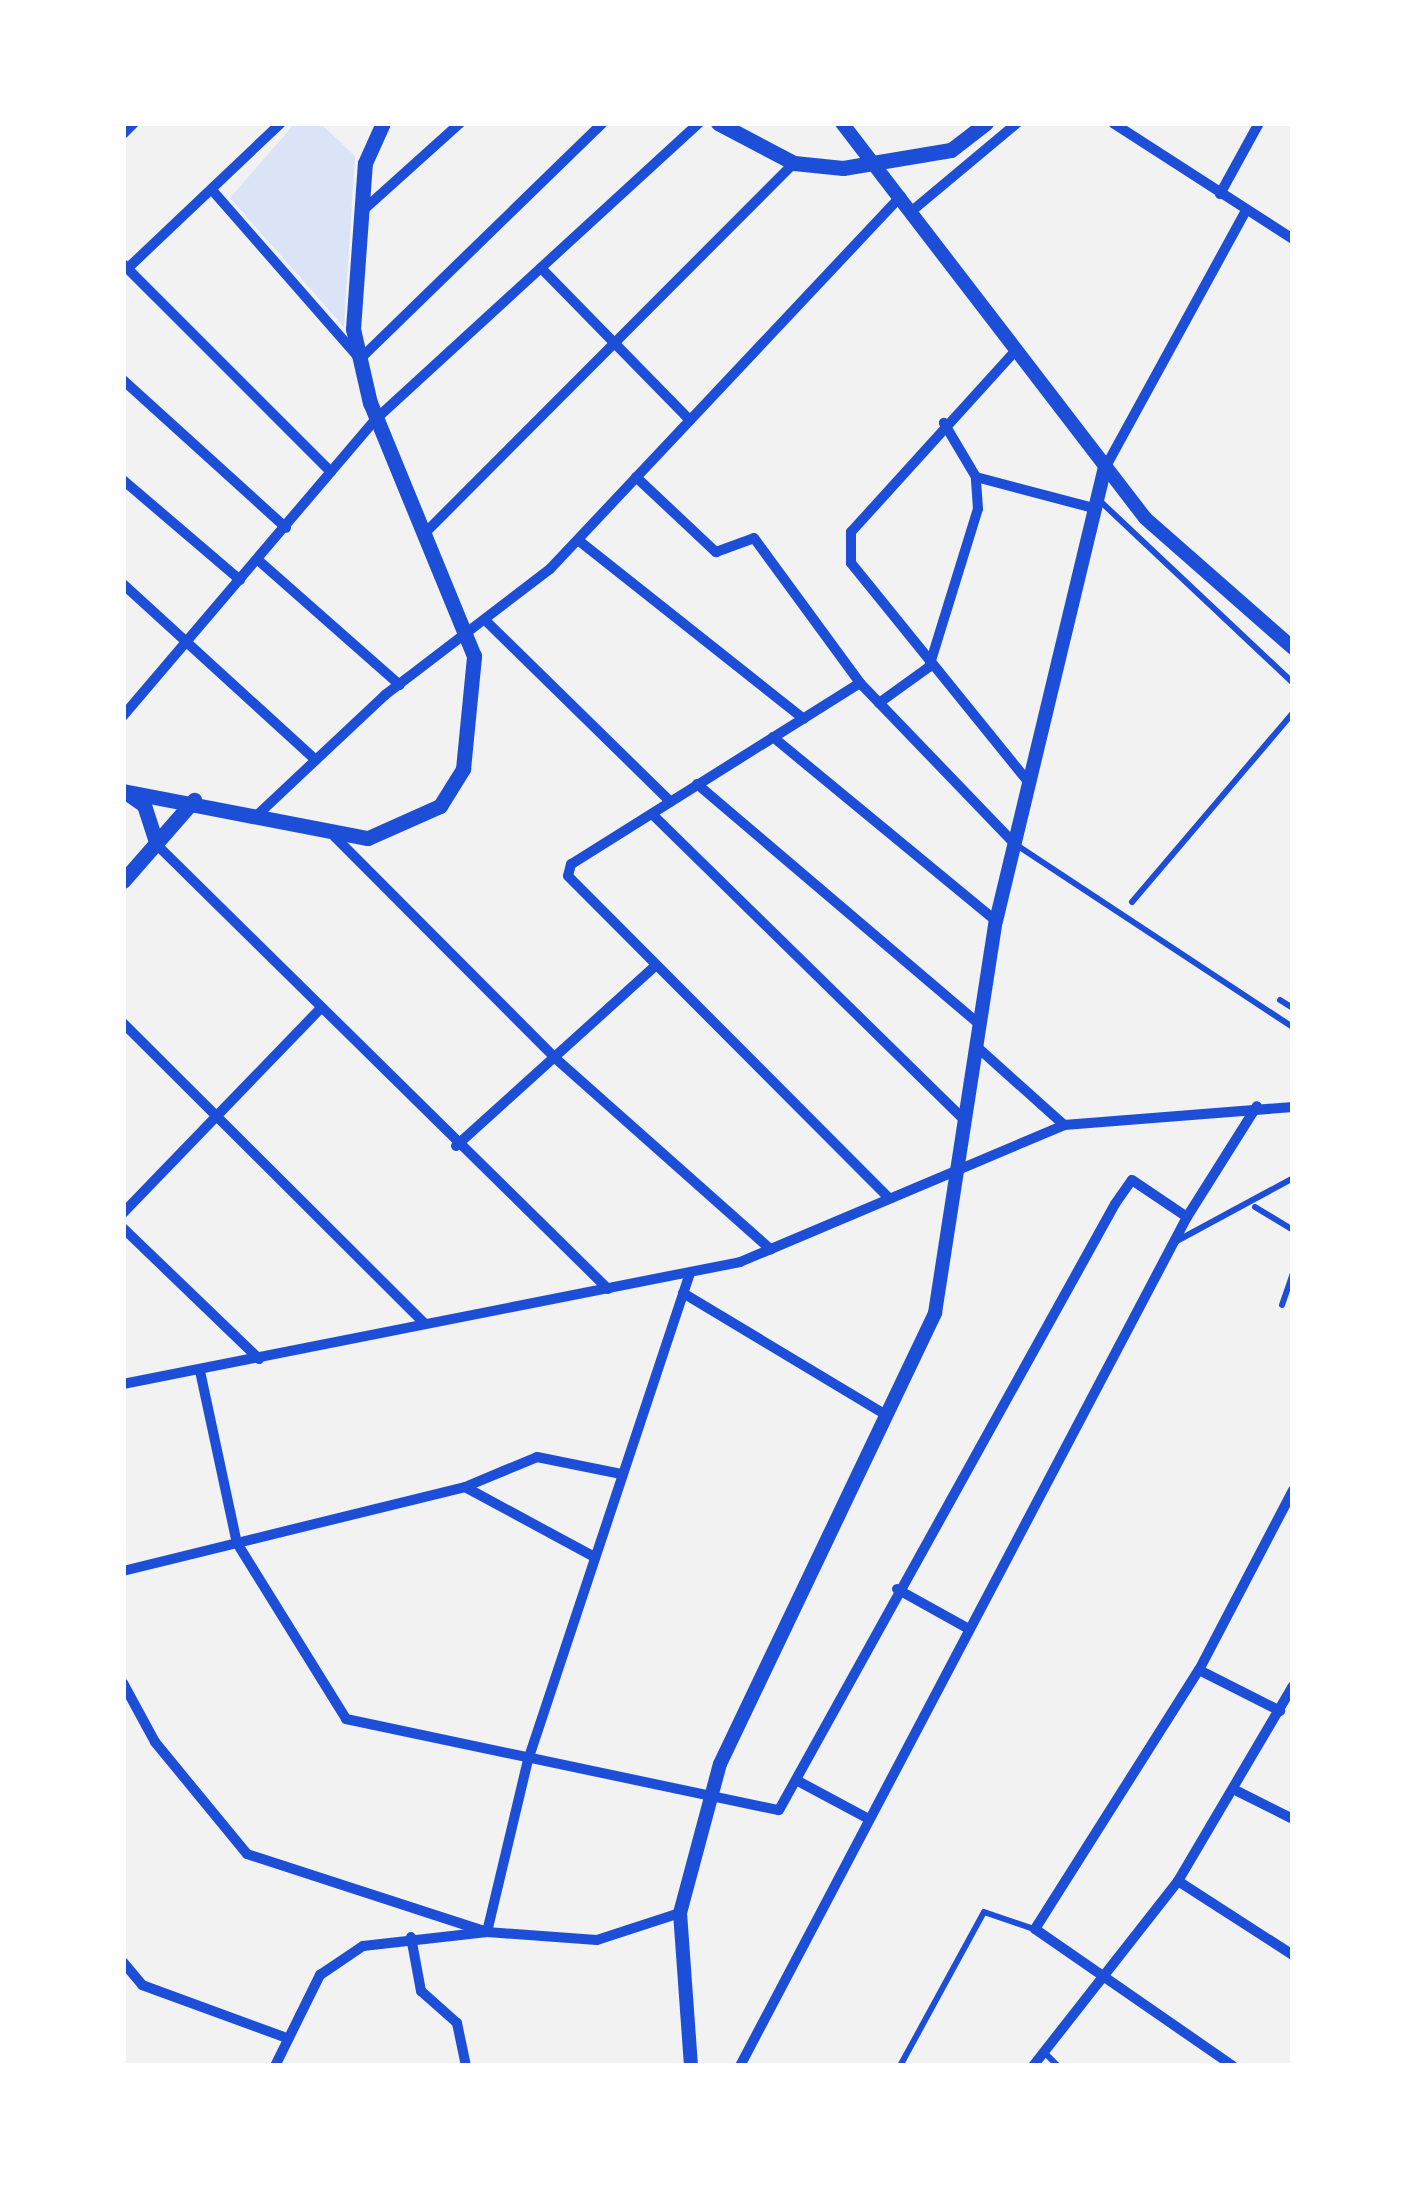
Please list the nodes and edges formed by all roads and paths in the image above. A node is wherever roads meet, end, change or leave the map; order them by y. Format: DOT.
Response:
graph roads {
  1 [pos="134,123"];
  2 [pos="281,123"];
  3 [pos="383,123"];
  4 [pos="460,123"];
  5 [pos="603,123"];
  6 [pos="699,123"];
  7 [pos="718,123"];
  8 [pos="842,123"];
  9 [pos="986,123"];
  10 [pos="1017,123"];
  11 [pos="1113,123"];
  12 [pos="1259,123"];
  13 [pos="123,134"];
  14 [pos="794,163"];
  15 [pos="872,164"];
  16 [pos="212,190"];
  17 [pos="1220,194"];
  18 [pos="901,196"];
  19 [pos="913,210"];
  20 [pos="1246,210"];
  21 [pos="358,215"];
  22 [pos="1293,239"];
  23 [pos="126,266"];
  24 [pos="541,268"];
  25 [pos="616,344"];
  26 [pos="1017,349"];
  27 [pos="360,359"];
  28 [pos="123,380"];
  29 [pos="377,418"];
  30 [pos="690,420"];
  31 [pos="944,424"];
  32 [pos="1106,468"];
  33 [pos="331,472"];
  34 [pos="976,477"];
  35 [pos="636,478"];
  36 [pos="123,480"];
  37 [pos="1098,504"];
  38 [pos="286,528"];
  39 [pos="428,530"];
  40 [pos="578,539"];
  41 [pos="258,560"];
  42 [pos="240,580"];
  43 [pos="123,584"];
  44 [pos="487,622"];
  45 [pos="468,638"];
  46 [pos="189,640"];
  47 [pos="1293,648"];
  48 [pos="929,667"];
  49 [pos="860,683"];
  50 [pos="1293,683"];
  51 [pos="400,685"];
  52 [pos="879,704"];
  53 [pos="1293,713"];
  54 [pos="123,716"];
  55 [pos="804,719"];
  56 [pos="773,737"];
  57 [pos="316,760"];
  58 [pos="697,784"];
  59 [pos="1030,784"];
  60 [pos="124,791"];
  61 [pos="194,800"];
  62 [pos="671,802"];
  63 [pos="652,814"];
  64 [pos="253,820"];
  65 [pos="334,836"];
  66 [pos="1015,844"];
  67 [pos="157,845"];
  68 [pos="123,881"];
  69 [pos="1132,902"];
  70 [pos="996,921"];
  71 [pos="655,966"];
  72 [pos="1280,1000"];
  73 [pos="321,1008"];
  74 [pos="1293,1008"];
  75 [pos="123,1023"];
  76 [pos="979,1024"];
  77 [pos="1293,1027"];
  78 [pos="976,1046"];
  79 [pos="554,1058"];
  80 [pos="1257,1106"];
  81 [pos="1293,1107"];
  82 [pos="217,1117"];
  83 [pos="963,1119"];
  84 [pos="1064,1125"];
  85 [pos="456,1146"];
  86 [pos="958,1163"];
  87 [pos="1293,1178"];
  88 [pos="889,1198"];
  89 [pos="1255,1207"];
  90 [pos="123,1213"];
  91 [pos="1187,1216"];
  92 [pos="123,1228"];
  93 [pos="1293,1230"];
  94 [pos="1172,1243"];
  95 [pos="771,1250"];
  96 [pos="690,1273"];
  97 [pos="1293,1273"];
  98 [pos="608,1289"];
  99 [pos="683,1293"];
  100 [pos="1282,1304"];
  101 [pos="424,1323"];
  102 [pos="259,1359"];
  103 [pos="200,1371"];
  104 [pos="123,1384"];
  105 [pos="884,1414"];
  106 [pos="621,1474"];
  107 [pos="464,1487"];
  108 [pos="1293,1490"];
  109 [pos="237,1543"];
  110 [pos="591,1555"];
  111 [pos="123,1571"];
  112 [pos="897,1589"];
  113 [pos="967,1628"];
  114 [pos="1199,1670"];
  115 [pos="123,1684"];
  116 [pos="1292,1688"];
  117 [pos="1280,1711"];
  118 [pos="527,1760"];
  119 [pos="798,1781"];
  120 [pos="712,1789"];
  121 [pos="1237,1791"];
  122 [pos="867,1818"];
  123 [pos="1293,1819"];
  124 [pos="1178,1881"];
  125 [pos="680,1912"];
  126 [pos="1035,1930"];
  127 [pos="487,1932"];
  128 [pos="411,1937"];
  129 [pos="1293,1955"];
  130 [pos="123,1962"];
  131 [pos="1111,1976"];
  132 [pos="284,2037"];
  133 [pos="1046,2054"];
  134 [pos="275,2066"];
  135 [pos="466,2066"];
  136 [pos="691,2066"];
  137 [pos="740,2066"];
  138 [pos="900,2066"];
  139 [pos="1033,2066"];
  140 [pos="1058,2066"];
  141 [pos="1233,2066"];
  1 -- 13 [label="street"];
  2 -- 16 [label="street"];
  3 -- 21 [label="main road"];
  4 -- 21 [label="street"];
  5 -- 27 [label="street"];
  6 -- 24 [label="street"];
  7 -- 14 [label="main road"];
  8 -- 15 [label="street"];
  9 -- 15 [label="main road"];
  10 -- 19 [label="street"];
  11 -- 17 [label="street"];
  12 -- 17 [label="street"];
  14 -- 15 [label="main road"];
  14 -- 25 [label="street"];
  15 -- 18 [label="street"];
  16 -- 23 [label="street"];
  16 -- 27 [label="street"];
  17 -- 20 [label="street"];
  18 -- 19 [label="street"];
  18 -- 30 [label="street"];
  19 -- 26 [label="street"];
  20 -- 22 [label="street"];
  20 -- 32 [label="street"];
  21 -- 27 [label="main road"];
  23 -- 33 [label="street"];
  24 -- 25 [label="street"];
  24 -- 29 [label="street"];
  25 -- 30 [label="street"];
  25 -- 39 [label="street"];
  26 -- 31 [label="street"];
  26 -- 32 [label="street"];
  27 -- 29 [label="main road"];
  28 -- 38 [label="street"];
  29 -- 33 [label="street"];
  29 -- 39 [label="main road"];
  30 -- 35 [label="street"];
  31 -- 34 [label="street"];
  31 -- 48 [label="street"];
  32 -- 37 [label="street"];
  32 -- 47 [label="street"];
  33 -- 38 [label="street"];
  34 -- 37 [label="street"];
  34 -- 48 [label="street"];
  35 -- 40 [label="street"];
  35 -- 49 [label="street"];
  36 -- 42 [label="street"];
  37 -- 50 [label="lane"];
  37 -- 59 [label="street"];
  38 -- 41 [label="street"];
  39 -- 45 [label="main road"];
  40 -- 44 [label="street"];
  40 -- 55 [label="street"];
  41 -- 42 [label="street"];
  41 -- 51 [label="street"];
  42 -- 46 [label="street"];
  43 -- 46 [label="street"];
  44 -- 45 [label="street"];
  44 -- 62 [label="street"];
  45 -- 51 [label="street"];
  45 -- 65 [label="main road"];
  46 -- 54 [label="street"];
  46 -- 57 [label="street"];
  48 -- 52 [label="street"];
  48 -- 59 [label="street"];
  49 -- 52 [label="street"];
  49 -- 55 [label="street"];
  51 -- 57 [label="street"];
  52 -- 66 [label="street"];
  53 -- 69 [label="lane"];
  55 -- 56 [label="street"];
  56 -- 58 [label="street"];
  56 -- 70 [label="street"];
  57 -- 64 [label="street"];
  58 -- 62 [label="street"];
  58 -- 76 [label="street"];
  59 -- 66 [label="street"];
  60 -- 61 [label="main road"];
  60 -- 67 [label="main road"];
  61 -- 64 [label="main road"];
  61 -- 67 [label="main road"];
  62 -- 63 [label="street"];
  63 -- 71 [label="street"];
  63 -- 83 [label="street"];
  64 -- 65 [label="main road"];
  65 -- 79 [label="street"];
  66 -- 70 [label="street"];
  66 -- 77 [label="lane"];
  67 -- 68 [label="main road"];
  67 -- 73 [label="street"];
  70 -- 76 [label="street"];
  71 -- 79 [label="street"];
  71 -- 88 [label="street"];
  72 -- 74 [label="lane"];
  73 -- 82 [label="street"];
  73 -- 85 [label="street"];
  75 -- 82 [label="street"];
  76 -- 78 [label="street"];
  78 -- 83 [label="street"];
  78 -- 84 [label="street"];
  79 -- 85 [label="street"];
  79 -- 95 [label="street"];
  80 -- 81 [label="street"];
  80 -- 84 [label="street"];
  80 -- 91 [label="street"];
  82 -- 90 [label="street"];
  82 -- 101 [label="street"];
  83 -- 86 [label="street"];
  84 -- 86 [label="street"];
  85 -- 98 [label="street"];
  86 -- 88 [label="street"];
  86 -- 105 [label="street"];
  87 -- 89 [label="lane"];
  88 -- 95 [label="street"];
  89 -- 93 [label="lane"];
  89 -- 94 [label="lane"];
  91 -- 94 [label="street"];
  91 -- 112 [label="street"];
  92 -- 102 [label="street"];
  94 -- 113 [label="street"];
  95 -- 96 [label="street"];
  96 -- 98 [label="street"];
  96 -- 99 [label="street"];
  97 -- 100 [label="lane"];
  98 -- 101 [label="street"];
  99 -- 105 [label="street"];
  99 -- 106 [label="street"];
  101 -- 102 [label="street"];
  102 -- 103 [label="street"];
  103 -- 104 [label="street"];
  103 -- 109 [label="street"];
  105 -- 120 [label="street"];
  106 -- 107 [label="street"];
  106 -- 110 [label="street"];
  107 -- 109 [label="street"];
  107 -- 110 [label="street"];
  108 -- 114 [label="street"];
  109 -- 111 [label="street"];
  109 -- 118 [label="street"];
  110 -- 118 [label="street"];
  112 -- 113 [label="street"];
  112 -- 119 [label="street"];
  113 -- 122 [label="street"];
  114 -- 117 [label="street"];
  114 -- 126 [label="street"];
  115 -- 127 [label="street"];
  116 -- 117 [label="street"];
  117 -- 121 [label="street"];
  118 -- 120 [label="street"];
  118 -- 127 [label="street"];
  119 -- 120 [label="street"];
  119 -- 122 [label="street"];
  120 -- 125 [label="street"];
  121 -- 123 [label="street"];
  121 -- 124 [label="street"];
  122 -- 137 [label="street"];
  124 -- 129 [label="street"];
  124 -- 131 [label="street"];
  125 -- 127 [label="street"];
  125 -- 136 [label="street"];
  126 -- 131 [label="street"];
  126 -- 138 [label="lane"];
  127 -- 128 [label="street"];
  128 -- 132 [label="street"];
  128 -- 135 [label="street"];
  130 -- 132 [label="street"];
  131 -- 133 [label="street"];
  131 -- 141 [label="street"];
  132 -- 134 [label="street"];
  133 -- 139 [label="street"];
  133 -- 140 [label="lane"];
}
